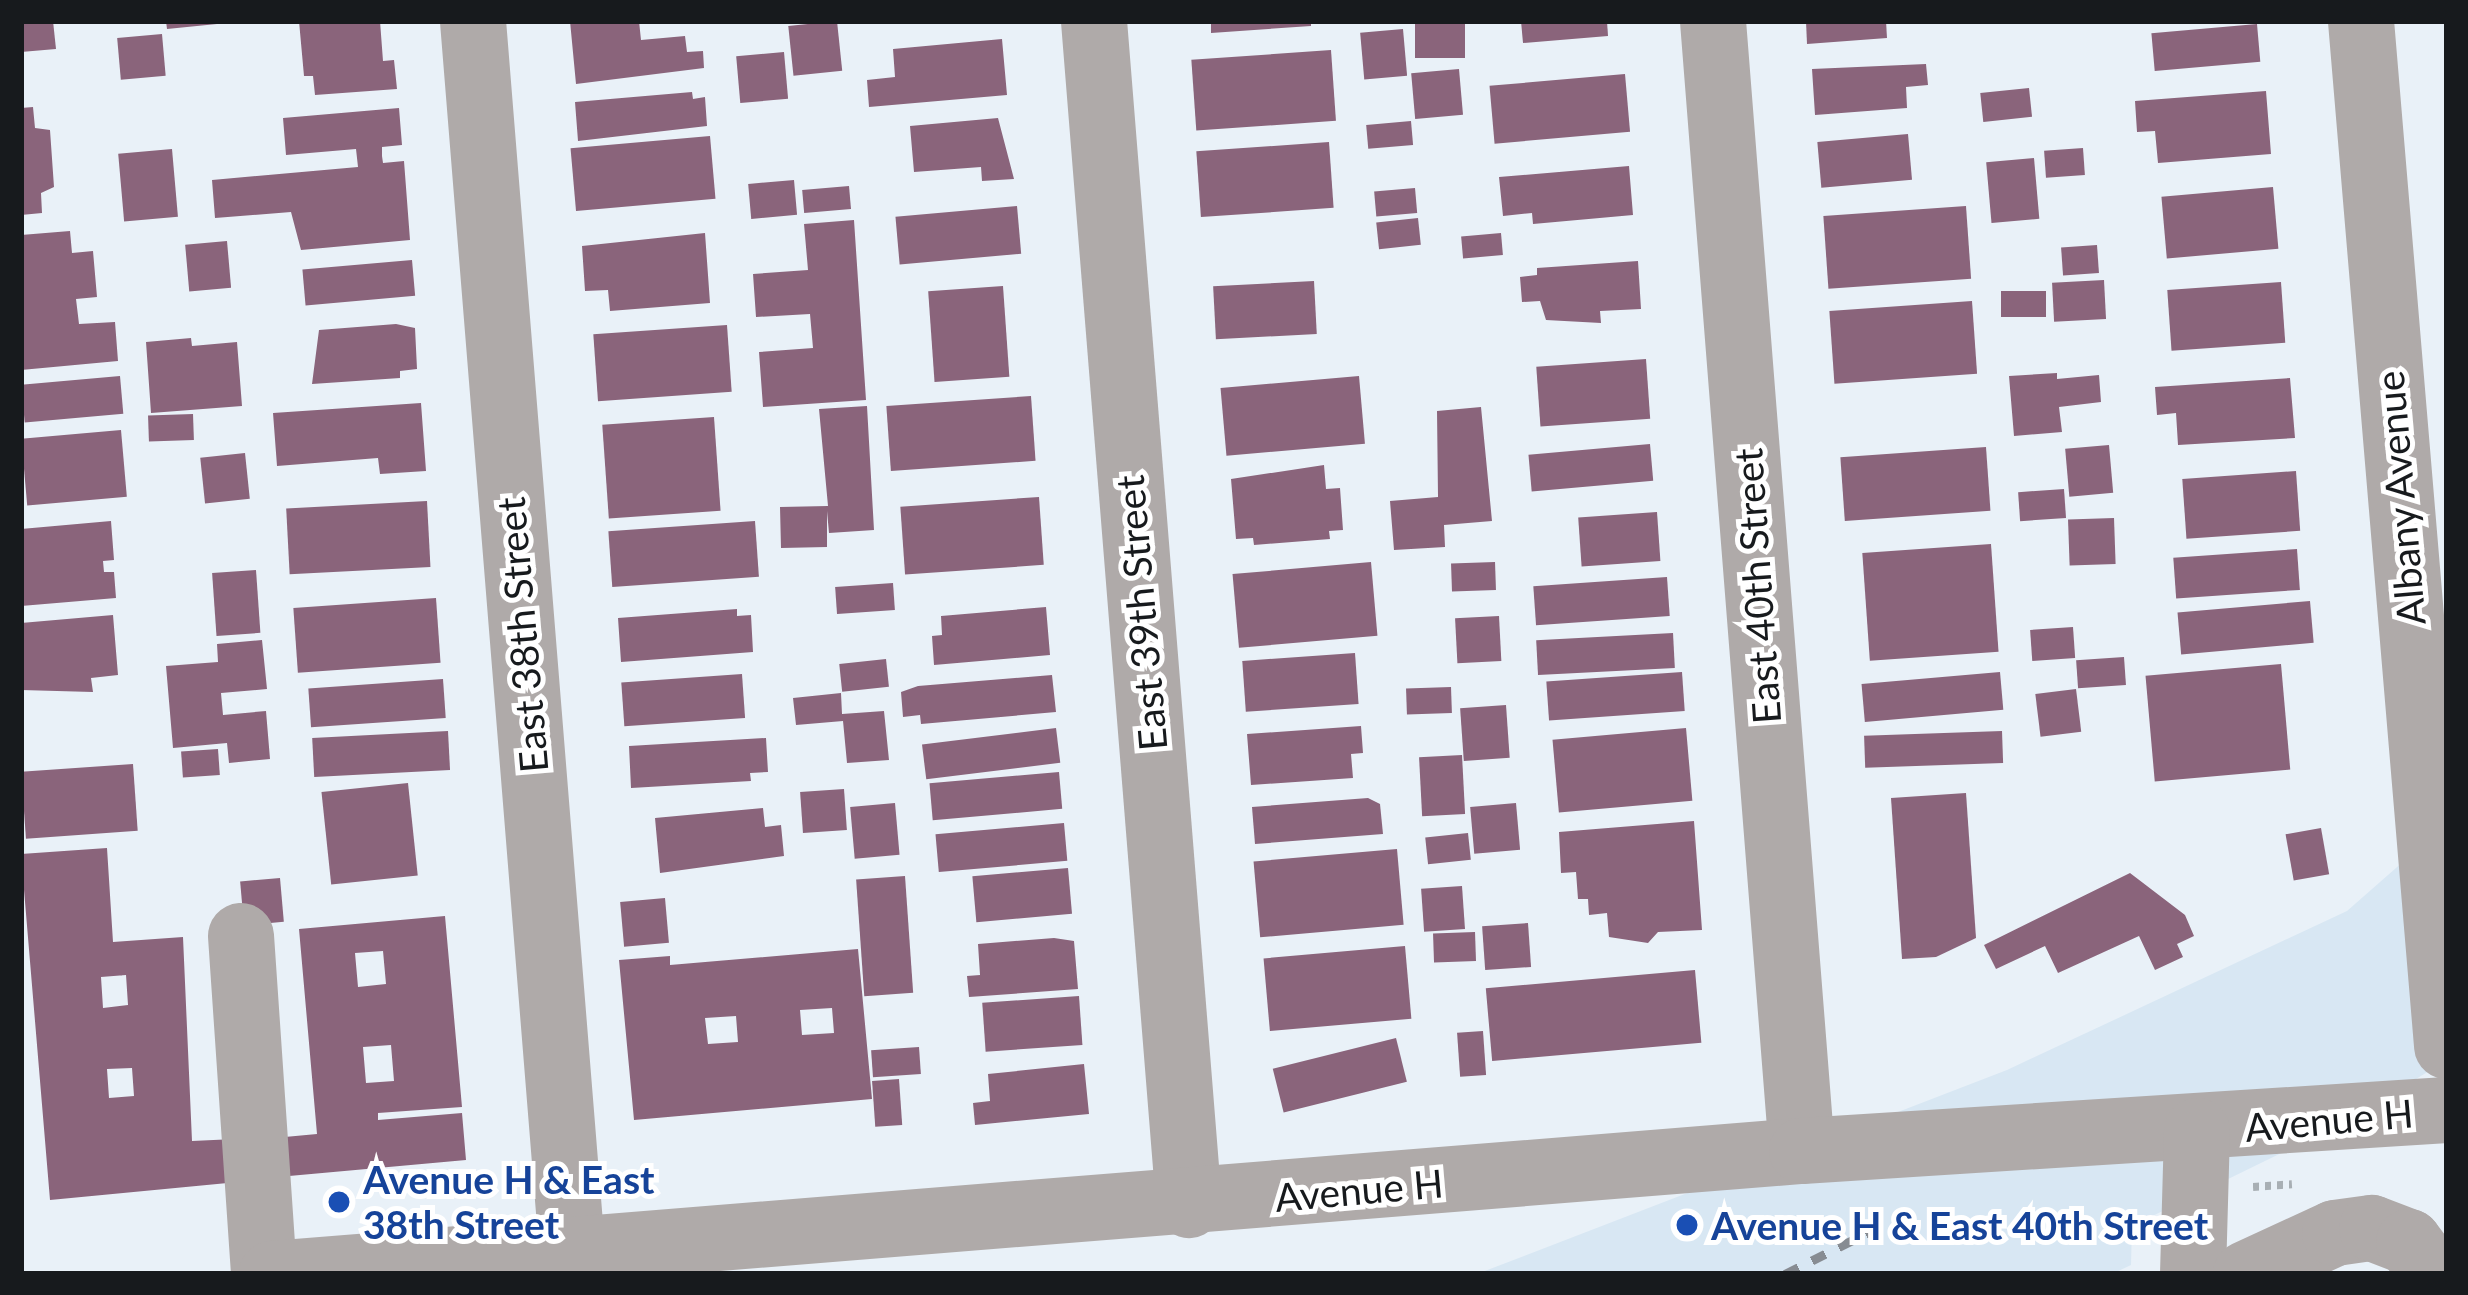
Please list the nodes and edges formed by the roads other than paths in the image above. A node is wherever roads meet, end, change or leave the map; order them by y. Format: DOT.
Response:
graph roads {
  1 [pos="473,21"];
  2 [pos="1094,21"];
  3 [pos="1713,21"];
  4 [pos="2361,21"];
  5 [pos="241,936"];
  6 [pos="2447,1046"];
  7 [pos="2447,1109"];
  8 [pos="2197,1131"];
  9 [pos="1802,1151"];
  10 [pos="1189,1205"];
  11 [pos="572,1250"];
  12 [pos="268,1274"];
  13 [pos="2193,1274"];
  14 [pos="2246,1274"];
  15 [pos="2433,1274"];
  1 -- 11 [label="street, East 38th Street"];
  2 -- 10 [label="street, East 39th Street"];
  3 -- 9 [label="street, East 40th Street"];
  4 -- 6 [label="street, Albany Avenue"];
  5 -- 12 [label="street"];
  7 -- 8 [label="street, Avenue H"];
  8 -- 9 [label="street, Avenue H"];
  8 -- 13 [label="street"];
  9 -- 10 [label="street, Avenue H"];
  10 -- 11 [label="street, Avenue H"];
  11 -- 12 [label="street, Avenue H"];
  14 -- 15 [label="street"];
}
